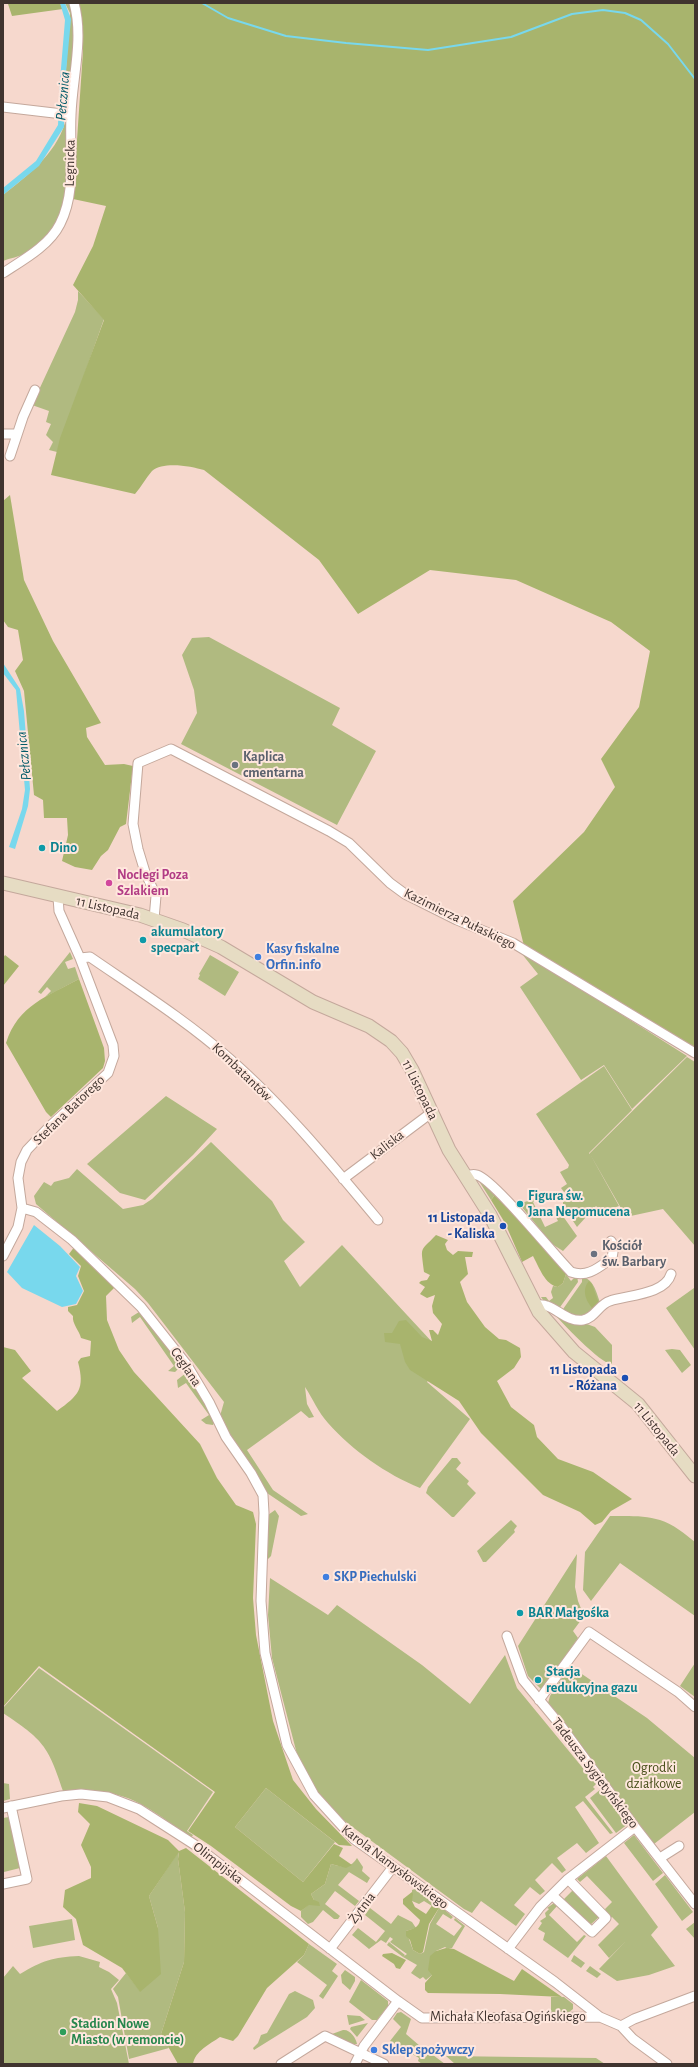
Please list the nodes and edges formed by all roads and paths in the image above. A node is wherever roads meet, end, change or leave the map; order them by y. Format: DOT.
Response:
graph roads {
  1 [pos="74,3"];
  2 [pos="3,107"];
  3 [pos="71,115"];
  4 [pos="3,273"];
  5 [pos="35,390"];
  6 [pos="3,434"];
  7 [pos="17,434"];
  8 [pos="10,456"];
  9 [pos="3,883"];
  10 [pos="58,897"];
  11 [pos="154,919"];
  12 [pos="80,958"];
  13 [pos="695,1053"];
  14 [pos="431,1112"];
  15 [pos="466,1177"];
  16 [pos="343,1179"];
  17 [pos="22,1208"];
  18 [pos="378,1220"];
  19 [pos="611,1241"];
  20 [pos="3,1256"];
  21 [pos="672,1274"];
  22 [pos="535,1305"];
  23 [pos="693,1469"];
  24 [pos="261,1577"];
  25 [pos="507,1636"];
  26 [pos="540,1700"];
  27 [pos="695,1707"];
  28 [pos="7,1807"];
  29 [pos="635,1827"];
  30 [pos="679,1846"];
  31 [pos="660,1858"];
  32 [pos="393,1867"];
  33 [pos="568,1879"];
  34 [pos="3,1884"];
  35 [pos="552,1895"];
  36 [pos="693,1897"];
  37 [pos="330,1949"];
  38 [pos="508,1949"];
  39 [pos="695,1996"];
  40 [pos="398,2001"];
  41 [pos="585,2005"];
  42 [pos="578,2017"];
  43 [pos="600,2017"];
  44 [pos="621,2026"];
  45 [pos="360,2052"];
  46 [pos="280,2064"];
  47 [pos="354,2064"];
  48 [pos="384,2064"];
  49 [pos="667,2064"];
  1 -- 3 [label="street, Legnicka"];
  2 -- 3 [label="street"];
  3 -- 4 [label="street, Legnicka"];
  5 -- 7 [label="street"];
  6 -- 7 [label="street"];
  7 -- 8 [label="street"];
  9 -- 10 [label="main road, 11 Listopada"];
  10 -- 11 [label="main road, 11 Listopada"];
  10 -- 12 [label="street, Stefana Batorego"];
  11 -- 13 [label="street, Kazimierza Pułaskiego"];
  11 -- 14 [label="main road, 11 Listopada"];
  12 -- 16 [label="street, Kombatantów"];
  12 -- 17 [label="street, Stefana Batorego"];
  14 -- 15 [label="main road, 11 Listopada"];
  14 -- 16 [label="street, Kaliska"];
  15 -- 19 [label="street"];
  15 -- 22 [label="main road, 11 Listopada"];
  16 -- 18 [label="street, Kombatantów"];
  17 -- 20 [label="street, Stefana Batorego"];
  17 -- 24 [label="street, Ceglana"];
  21 -- 22 [label="street"];
  22 -- 23 [label="main road, 11 Listopada"];
  24 -- 32 [label="street, Karola Namysłowskiego"];
  25 -- 26 [label="street, Tadeusza Sygietyńskiego"];
  26 -- 27 [label="street"];
  26 -- 29 [label="street, Tadeusza Sygietyńskiego"];
  28 -- 34 [label="street"];
  28 -- 37 [label="street, Olimpijska"];
  29 -- 31 [label="street, Tadeusza Sygietyńskiego"];
  29 -- 33 [label="street"];
  30 -- 31 [label="street"];
  31 -- 36 [label="street, Tadeusza Sygietyńskiego"];
  32 -- 37 [label="street, Żytnia"];
  32 -- 38 [label="street, Karola Namysłowskiego"];
  33 -- 35 [label="street"];
  33 -- 35 [label="street"];
  35 -- 38 [label="street"];
  37 -- 40 [label="street, Olimpijska"];
  38 -- 41 [label="street, Karola Namysłowskiego"];
  39 -- 44 [label="street"];
  40 -- 42 [label="street, Michała Kleofasa Ogińskiego"];
  40 -- 45 [label="street"];
  41 -- 42 [label="street"];
  41 -- 43 [label="street, Karola Namysłowskiego"];
  42 -- 43 [label="street, Michała Kleofasa Ogińskiego"];
  43 -- 44 [label="street, Karola Namysłowskiego"];
  44 -- 49 [label="street, Karola Namysłowskiego"];
  45 -- 46 [label="street"];
  45 -- 47 [label="street"];
  45 -- 48 [label="street"];
}
